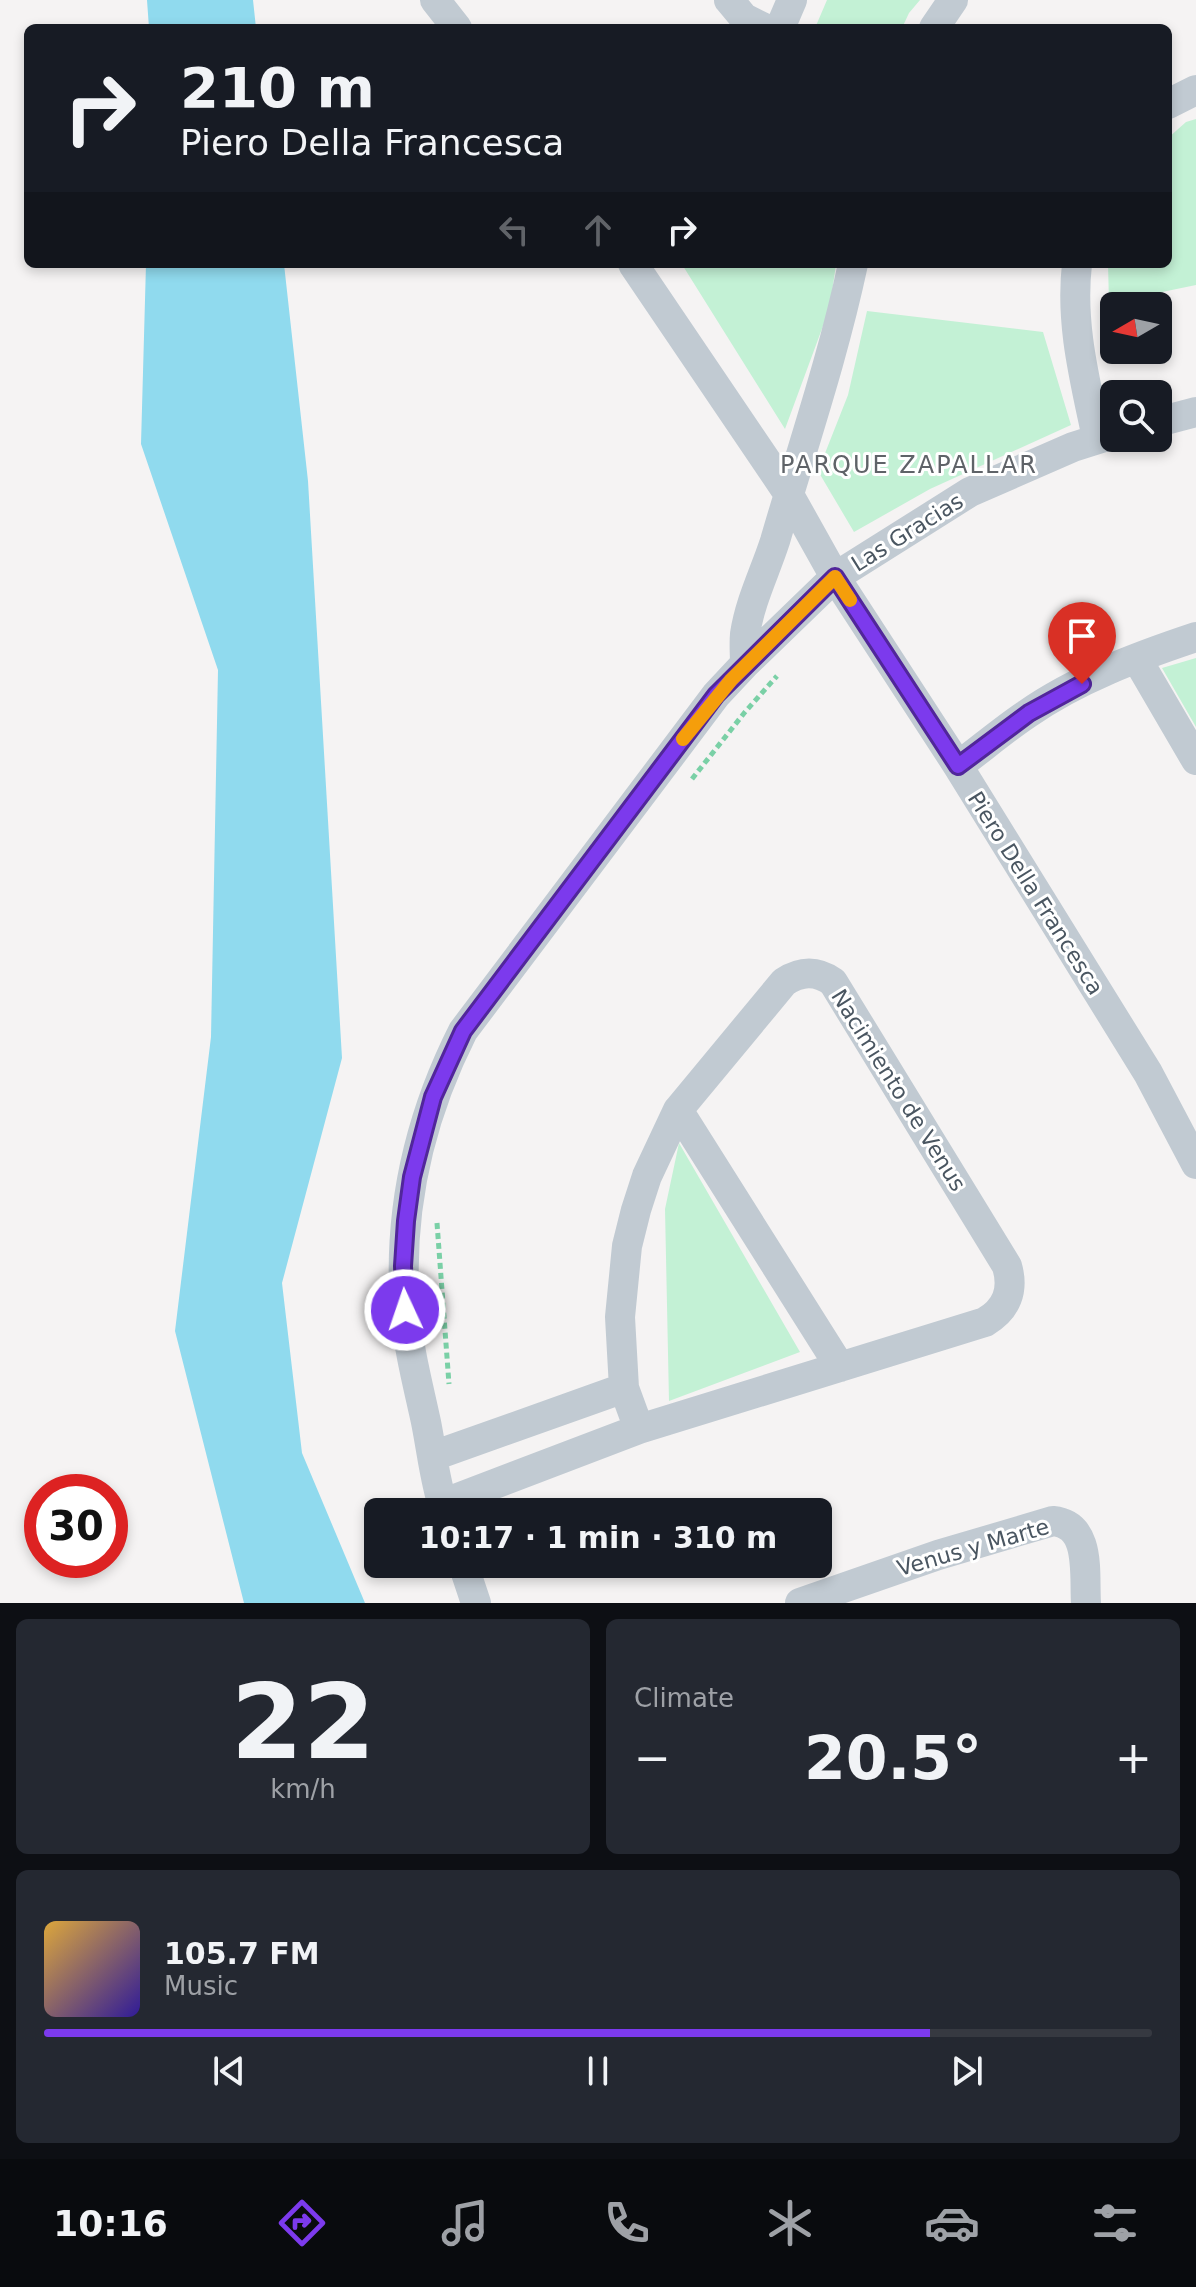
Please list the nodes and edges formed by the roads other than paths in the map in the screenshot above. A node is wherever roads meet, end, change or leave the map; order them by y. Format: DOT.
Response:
graph roads {
  1 [pos="435,0"];
  2 [pos="792,0"];
  3 [pos="953,0"];
  4 [pos="454,24"];
  5 [pos="782,24"];
  6 [pos="937,24"];
  7 [pos="1196,90"];
  8 [pos="1172,102"];
  9 [pos="638,268"];
  10 [pos="852,268"];
  11 [pos="1077,268"];
  12 [pos="1196,412"];
  13 [pos="1100,417"];
  14 [pos="1172,418"];
  15 [pos="1100,438"];
  16 [pos="788,493"];
  17 [pos="835,577"];
  18 [pos="1196,637"];
  19 [pos="1137,659"];
  20 [pos="745,664"];
  21 [pos="1196,760"];
  22 [pos="958,766"];
  23 [pos="678,1110"];
  24 [pos="1196,1164"];
  25 [pos="840,1367"];
  26 [pos="624,1388"];
  27 [pos="639,1429"];
  28 [pos="433,1456"];
  29 [pos="442,1498"];
  30 [pos="469,1498"];
  31 [pos="468,1578"];
  32 [pos="476,1603"];
  33 [pos="800,1603"];
  34 [pos="1086,1603"];
  1 -- 4 [label="street"];
  2 -- 5 [label="street"];
  3 -- 6 [label="street"];
  7 -- 8 [label="street"];
  9 -- 16 [label="street, Piero Della Francesca"];
  10 -- 16 [label="street"];
  11 -- 13 [label="street"];
  12 -- 14 [label="street"];
  15 -- 17 [label="street, Las Gracias"];
  16 -- 17 [label="street, Piero Della Francesca"];
  16 -- 20 [label="street"];
  17 -- 20 [label="street, Las Gracias"];
  17 -- 22 [label="street, Piero Della Francesca"];
  18 -- 19 [label="street"];
  19 -- 21 [label="street"];
  19 -- 22 [label="street"];
  20 -- 28 [label="street, Las Gracias"];
  22 -- 24 [label="street, Piero Della Francesca"];
  23 -- 25 [label="street"];
  23 -- 25 [label="street, Nacimiento de Venus"];
  23 -- 26 [label="street, Nacimiento de Venus"];
  25 -- 27 [label="street, Nacimiento de Venus"];
  26 -- 27 [label="street, Nacimiento de Venus"];
  26 -- 28 [label="street"];
  27 -- 30 [label="street, Nacimiento de Venus"];
  28 -- 29 [label="street, Las Gracias"];
  31 -- 32 [label="street"];
  33 -- 34 [label="street, Venus y Marte"];
}
